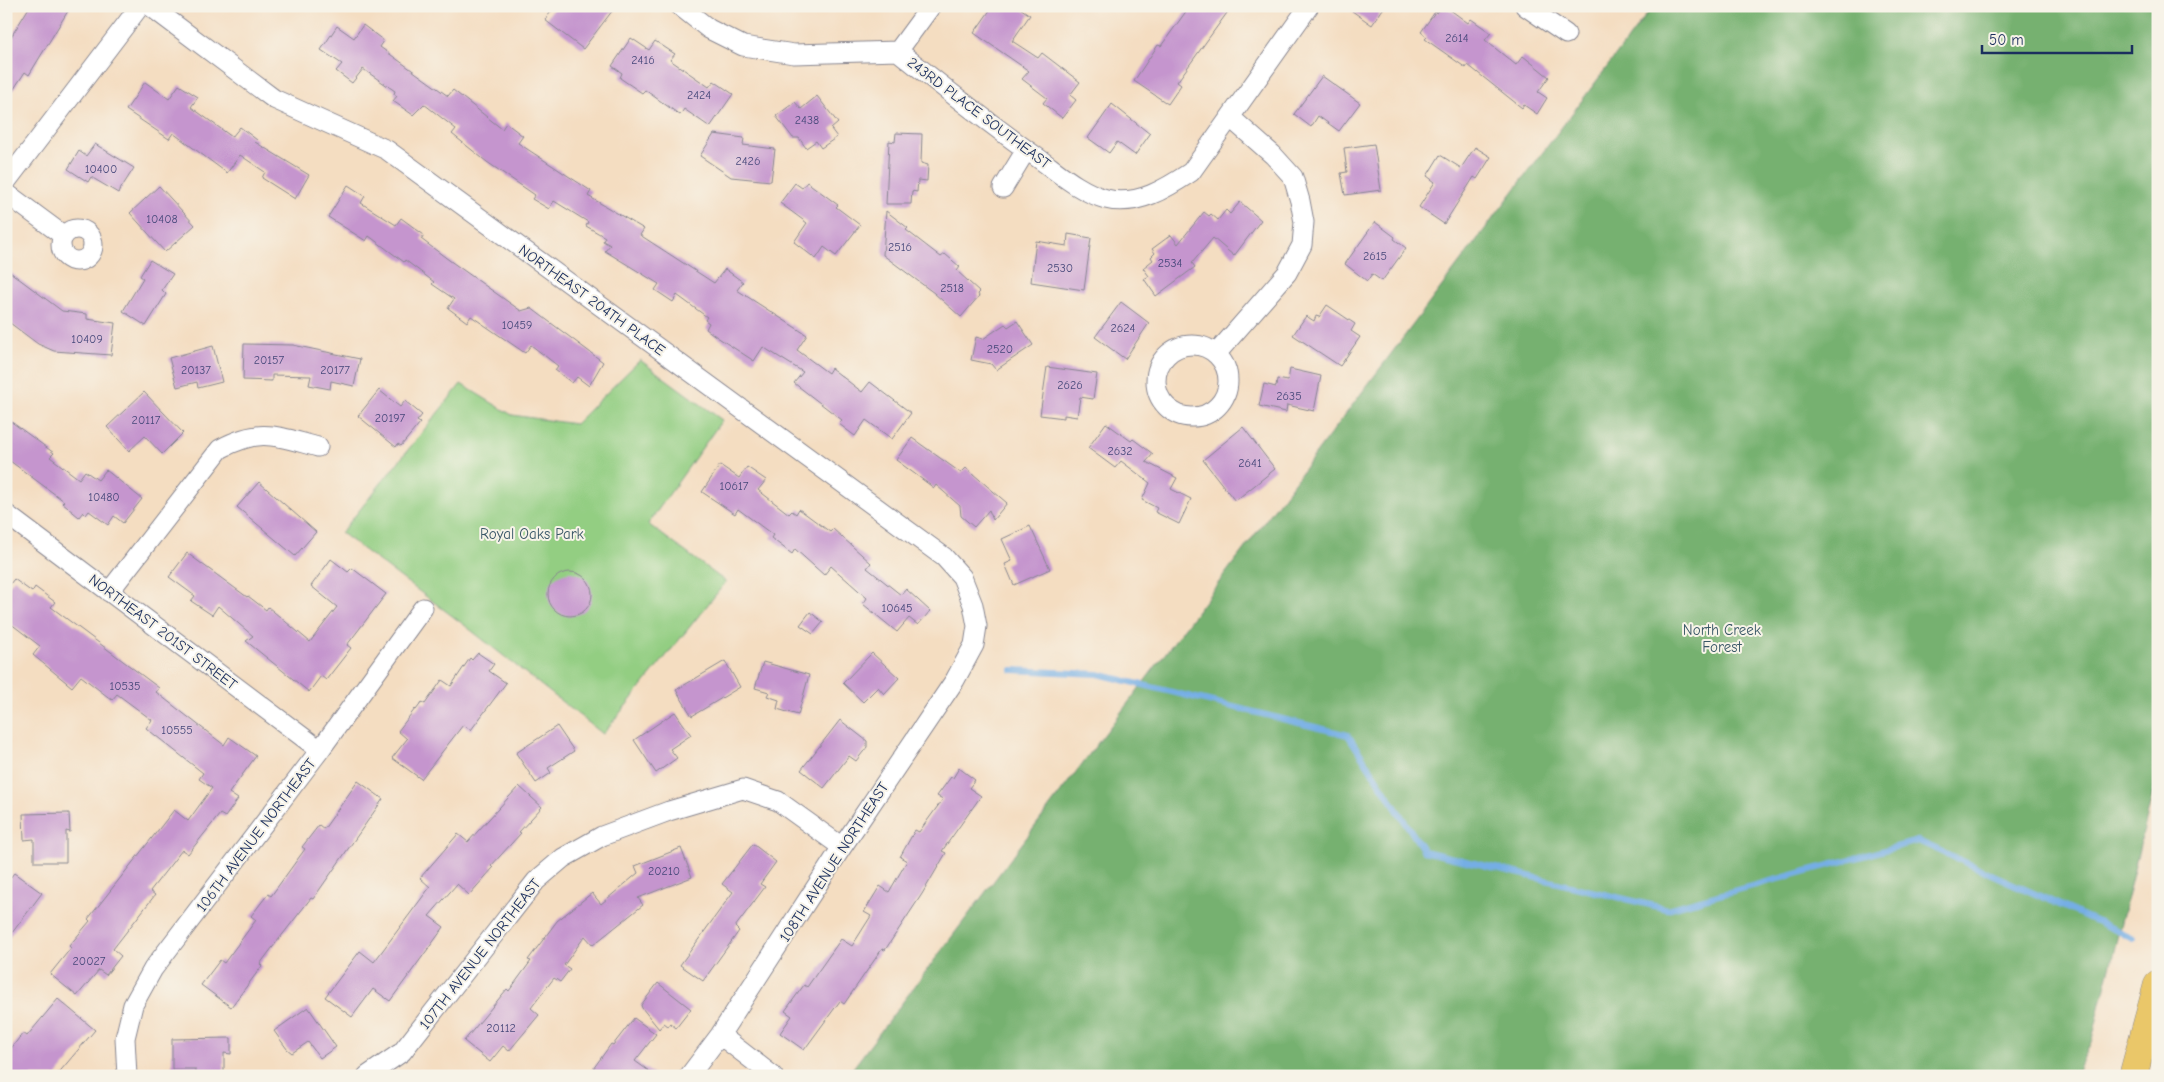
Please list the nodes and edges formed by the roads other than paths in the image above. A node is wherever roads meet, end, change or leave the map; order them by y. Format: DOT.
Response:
graph roads {
  1 [pos="140,6"];
  2 [pos="150,6"];
  3 [pos="680,6"];
  4 [pos="931,6"];
  5 [pos="1309,6"];
  6 [pos="1525,6"];
  7 [pos="1566,34"];
  8 [pos="898,51"];
  9 [pos="1231,118"];
  10 [pos="1026,150"];
  11 [pos="6,182"];
  12 [pos="1003,188"];
  13 [pos="6,192"];
  14 [pos="64,236"];
  15 [pos="1216,354"];
  16 [pos="318,447"];
  17 [pos="6,514"];
  18 [pos="109,592"];
  19 [pos="423,608"];
  20 [pos="974,645"];
  21 [pos="320,750"];
  22 [pos="842,847"];
  23 [pos="2158,984"];
  24 [pos="720,1035"];
  25 [pos="2158,1046"];
  26 [pos="127,1076"];
  27 [pos="367,1076"];
  28 [pos="689,1076"];
  29 [pos="773,1076"];
  30 [pos="2133,1076"];
  31 [pos="2150,1076"];
  1 -- 11 [label="street"];
  2 -- 20 [label="street, NORTHEAST 204TH PLACE"];
  3 -- 8 [label="street, 243RD PLACE SOUTHEAST"];
  4 -- 8 [label="street"];
  5 -- 9 [label="street"];
  6 -- 7 [label="street"];
  8 -- 10 [label="street, 243RD PLACE SOUTHEAST"];
  9 -- 10 [label="street, 243RD PLACE SOUTHEAST"];
  9 -- 15 [label="street"];
  10 -- 12 [label="street"];
  13 -- 14 [label="street"];
  16 -- 18 [label="street"];
  17 -- 18 [label="street, NORTHEAST 201ST STREET"];
  18 -- 21 [label="street, NORTHEAST 201ST STREET"];
  19 -- 21 [label="street, 106TH AVENUE NORTHEAST"];
  20 -- 22 [label="street, 108TH AVENUE NORTHEAST"];
  21 -- 26 [label="street, 106TH AVENUE NORTHEAST"];
  22 -- 24 [label="street, 108TH AVENUE NORTHEAST"];
  22 -- 27 [label="street, 107TH AVENUE NORTHEAST"];
  23 -- 30 [label="highway"];
  24 -- 28 [label="street, 108TH AVENUE NORTHEAST"];
  24 -- 29 [label="street"];
  25 -- 31 [label="highway"];
}
